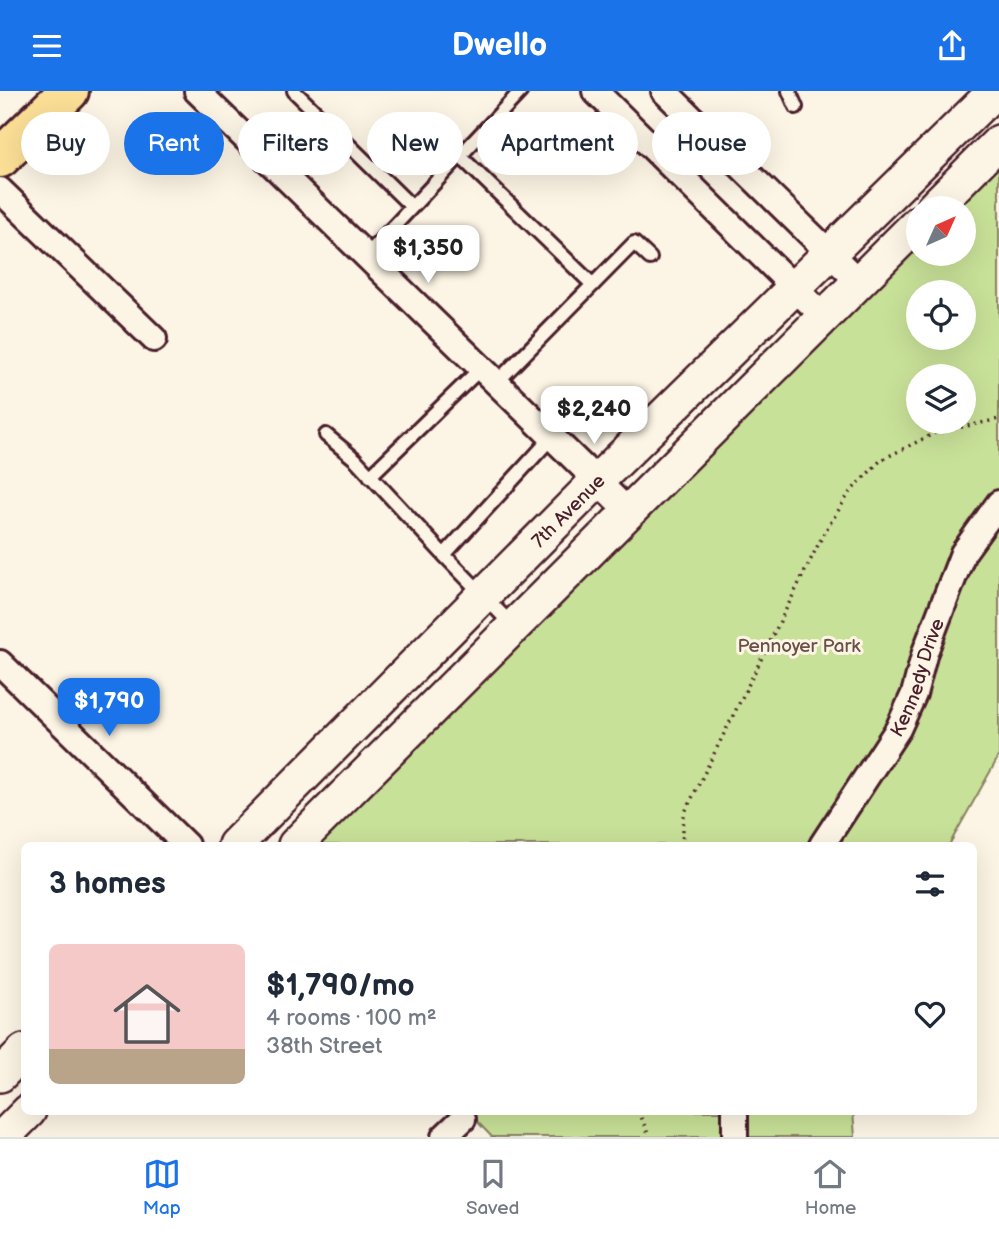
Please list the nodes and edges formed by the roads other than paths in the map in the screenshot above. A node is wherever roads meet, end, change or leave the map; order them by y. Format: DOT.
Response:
graph roads {
  1 [pos="69,91"];
  2 [pos="197,91"];
  3 [pos="294,91"];
  4 [pos="521,91"];
  5 [pos="595,91"];
  6 [pos="664,91"];
  7 [pos="789,91"];
  8 [pos="995,91"];
  9 [pos="796,107"];
  10 [pos="999,142"];
  11 [pos="463,153"];
  12 [pos="0,159"];
  13 [pos="463,159"];
  14 [pos="442,175"];
  15 [pos="0,190"];
  16 [pos="945,196"];
  17 [pos="412,207"];
  18 [pos="906,235"];
  19 [pos="831,253"];
  20 [pos="366,256"];
  21 [pos="650,258"];
  22 [pos="859,282"];
  23 [pos="593,285"];
  24 [pos="795,289"];
  25 [pos="824,317"];
  26 [pos="154,339"];
  27 [pos="489,375"];
  28 [pos="326,435"];
  29 [pos="552,437"];
  30 [pos="370,476"];
  31 [pos="597,481"];
  32 [pos="999,503"];
  33 [pos="628,511"];
  34 [pos="444,555"];
  35 [pos="483,596"];
  36 [pos="513,626"];
  37 [pos="0,663"];
  38 [pos="183,842"];
  39 [pos="238,842"];
  40 [pos="298,842"];
  41 [pos="824,842"];
  42 [pos="21,1054"];
  43 [pos="0,1075"];
  44 [pos="25,1115"];
  45 [pos="735,1115"];
  46 [pos="463,1119"];
  47 [pos="4,1135"];
  48 [pos="444,1137"];
  49 [pos="735,1137"];
  1 -- 12 [label="main road"];
  2 -- 20 [label="street"];
  3 -- 17 [label="lane"];
  4 -- 11 [label="lane"];
  5 -- 24 [label="street"];
  6 -- 19 [label="street"];
  7 -- 9 [label="lane"];
  8 -- 19 [label="street, 7th Avenue"];
  10 -- 16 [label="street"];
  13 -- 23 [label="lane"];
  14 -- 17 [label="lane"];
  15 -- 26 [label="street"];
  17 -- 20 [label="lane"];
  18 -- 22 [label="street"];
  19 -- 22 [label="street"];
  19 -- 24 [label="street, 7th Avenue"];
  20 -- 27 [label="street"];
  21 -- 23 [label="lane"];
  22 -- 25 [label="street"];
  23 -- 27 [label="lane"];
  24 -- 25 [label="street"];
  24 -- 31 [label="street, 7th Avenue"];
  25 -- 33 [label="street"];
  27 -- 29 [label="street"];
  27 -- 30 [label="lane"];
  28 -- 30 [label="lane"];
  29 -- 31 [label="street"];
  29 -- 34 [label="lane"];
  30 -- 34 [label="lane"];
  31 -- 33 [label="street"];
  31 -- 35 [label="street, 7th Avenue"];
  32 -- 41 [label="street, Kennedy Drive"];
  33 -- 36 [label="street"];
  34 -- 35 [label="lane"];
  35 -- 36 [label="lane"];
  35 -- 39 [label="street, 7th Avenue"];
  36 -- 40 [label="street"];
  37 -- 38 [label="street"];
  42 -- 43 [label="street"];
  44 -- 47 [label="street"];
  45 -- 49 [label="street"];
  46 -- 48 [label="street"];
}
